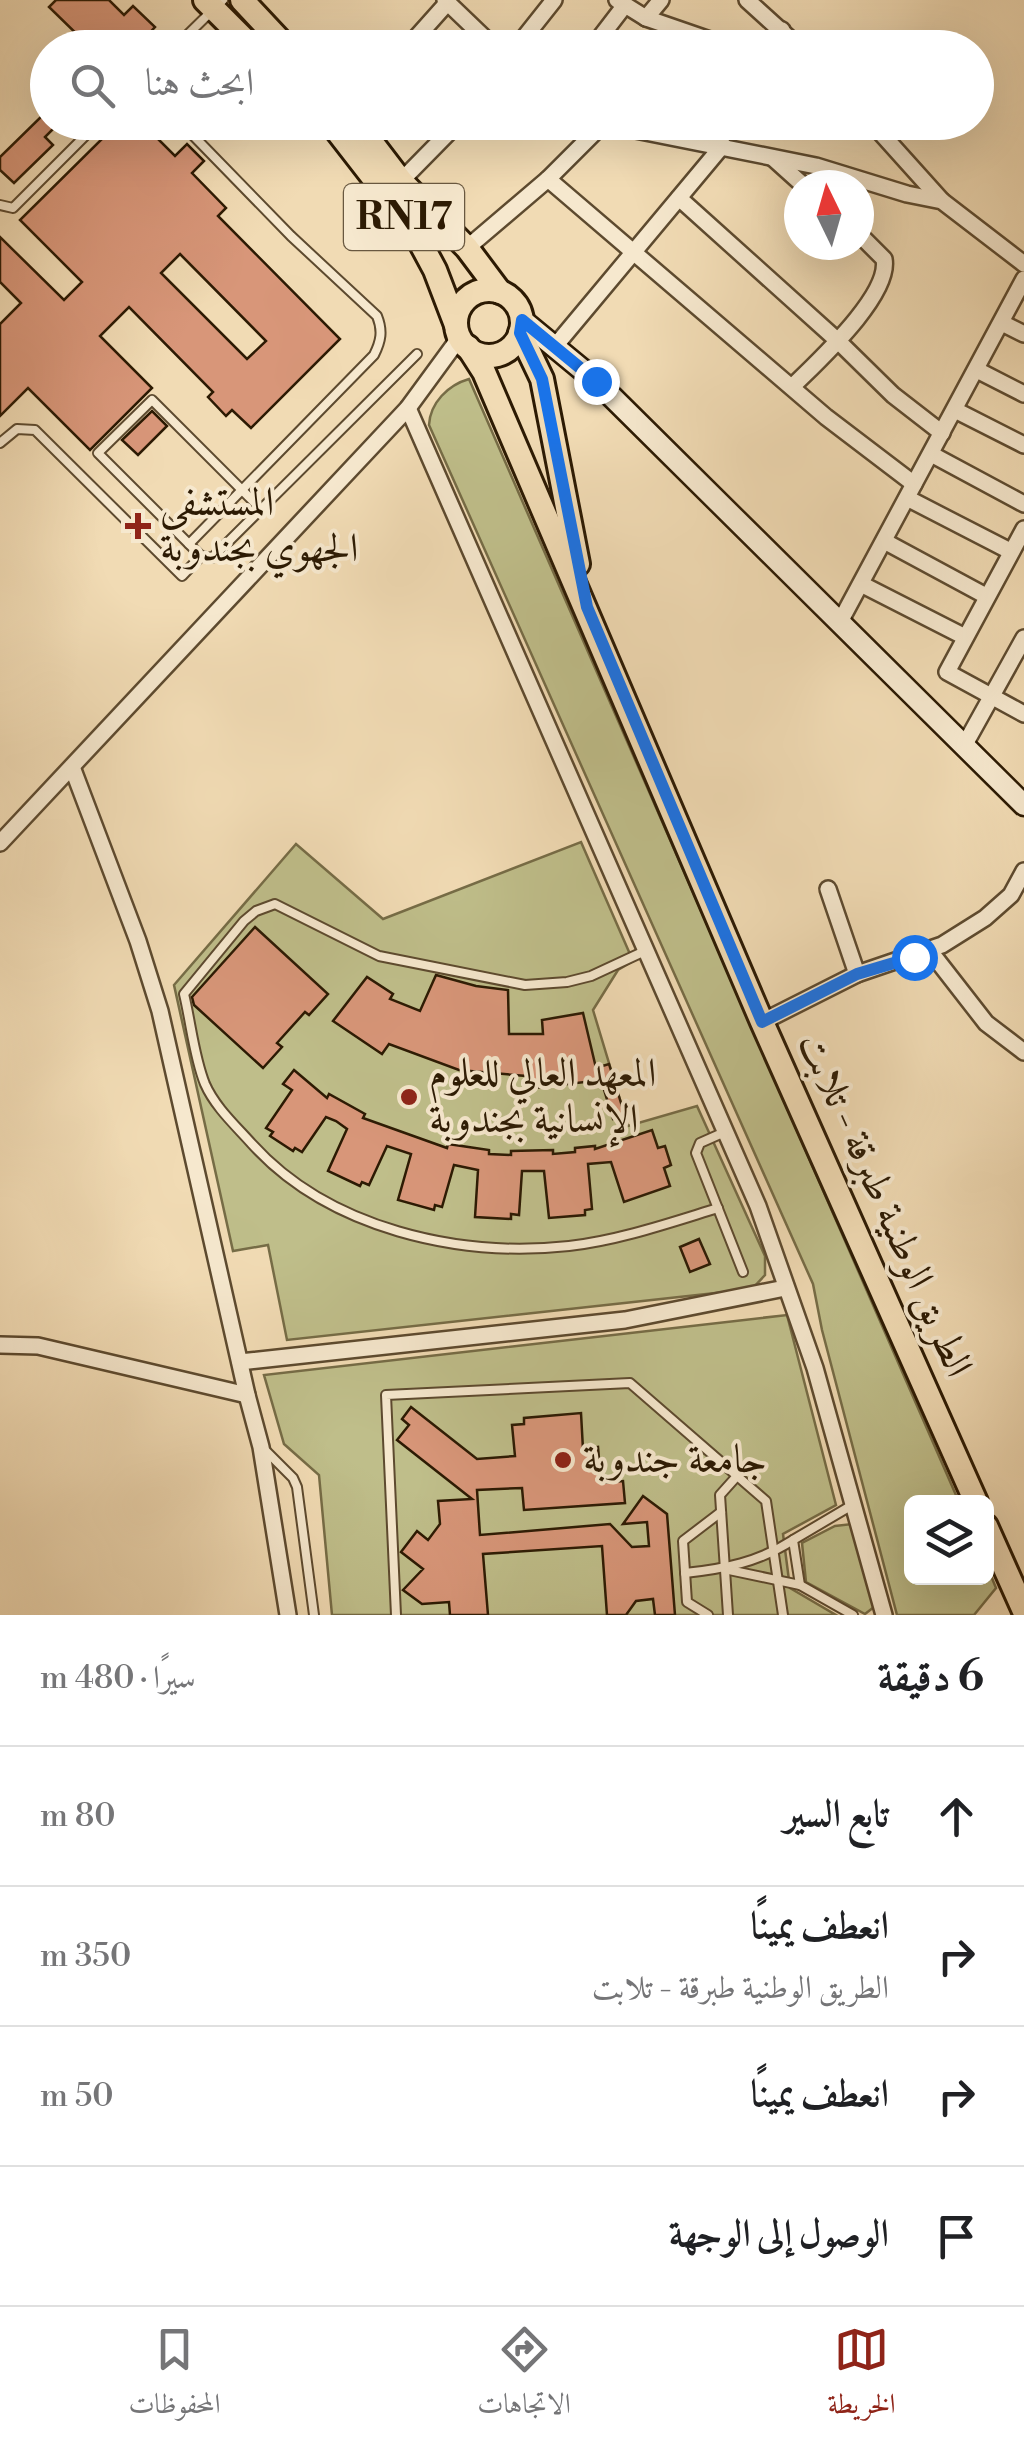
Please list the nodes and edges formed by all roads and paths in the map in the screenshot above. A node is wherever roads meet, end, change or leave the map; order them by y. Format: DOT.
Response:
graph roads {
  1 [pos="242,0"];
  2 [pos="554,0"];
  3 [pos="662,0"];
  4 [pos="747,0"];
  5 [pos="446,1"];
  6 [pos="621,2"];
  7 [pos="214,3"];
  8 [pos="646,18"];
  9 [pos="190,30"];
  10 [pos="237,30"];
  11 [pos="270,30"];
  12 [pos="422,30"];
  13 [pos="476,30"];
  14 [pos="530,30"];
  15 [pos="603,30"];
  16 [pos="681,30"];
  17 [pos="782,30"];
  18 [pos="80,140"];
  19 [pos="198,140"];
  20 [pos="344,140"];
  21 [pos="370,140"];
  22 [pos="441,140"];
  23 [pos="583,140"];
  24 [pos="693,140"];
  25 [pos="717,140"];
  26 [pos="887,140"];
  27 [pos="717,144"];
  28 [pos="770,156"];
  29 [pos="786,170"];
  30 [pos="548,179"];
  31 [pos="401,181"];
  32 [pos="678,198"];
  33 [pos="942,201"];
  34 [pos="0,205"];
  35 [pos="467,248"];
  36 [pos="874,249"];
  37 [pos="634,252"];
  38 [pos="1024,264"];
  39 [pos="1024,279"];
  40 [pos="500,292"];
  41 [pos="1002,323"];
  42 [pos="521,327"];
  43 [pos="1024,334"];
  44 [pos="461,336"];
  45 [pos="838,341"];
  46 [pos="556,345"];
  47 [pos="417,354"];
  48 [pos="976,370"];
  49 [pos="793,386"];
  50 [pos="1024,394"];
  51 [pos="408,408"];
  52 [pos="955,410"];
  53 [pos="942,433"];
  54 [pos="0,443"];
  55 [pos="1024,445"];
  56 [pos="931,454"];
  57 [pos="242,490"];
  58 [pos="911,491"];
  59 [pos="1024,504"];
  60 [pos="261,510"];
  61 [pos="1019,539"];
  62 [pos="884,540"];
  63 [pos="190,544"];
  64 [pos="202,556"];
  65 [pos="861,584"];
  66 [pos="986,596"];
  67 [pos="587,607"];
  68 [pos="841,620"];
  69 [pos="965,637"];
  70 [pos="1021,649"];
  71 [pos="992,697"];
  72 [pos="1024,714"];
  73 [pos="964,746"];
  74 [pos="72,767"];
  75 [pos="1024,805"];
  76 [pos="0,843"];
  77 [pos="1024,871"];
  78 [pos="828,889"];
  79 [pos="647,950"];
  80 [pos="930,951"];
  81 [pos="857,974"];
  82 [pos="762,1022"];
  83 [pos="1024,1052"];
  84 [pos="726,1130"];
  85 [pos="718,1208"];
  86 [pos="743,1272"];
  87 [pos="784,1288"];
  88 [pos="0,1345"];
  89 [pos="240,1362"];
  90 [pos="246,1395"];
  91 [pos="261,1446"];
  92 [pos="736,1476"];
  93 [pos="973,1495"];
  94 [pos="854,1504"];
  95 [pos="721,1512"];
  96 [pos="792,1540"];
  97 [pos="994,1545"];
  98 [pos="774,1552"];
  99 [pos="725,1569"];
  100 [pos="685,1572"];
  101 [pos="778,1578"];
  102 [pos="800,1585"];
  103 [pos="1019,1604"];
  104 [pos="288,1615"];
  105 [pos="314,1615"];
  106 [pos="396,1615"];
  107 [pos="708,1615"];
  108 [pos="728,1615"];
  109 [pos="783,1615"];
  110 [pos="852,1615"];
  111 [pos="884,1615"];
  1 -- 11 [label="main road"];
  2 -- 14 [label="street"];
  3 -- 8 [label="street"];
  4 -- 17 [label="street"];
  5 -- 12 [label="street"];
  5 -- 13 [label="street"];
  6 -- 8 [label="street"];
  6 -- 15 [label="street"];
  7 -- 9 [label="lane"];
  7 -- 10 [label="main road"];
  8 -- 16 [label="street"];
  18 -- 34 [label="lane"];
  19 -- 57 [label="lane"];
  20 -- 44 [label="main road, الطريق الوطنية طبرقة - تلابت / RN17"];
  21 -- 31 [label="main road, RN17"];
  22 -- 31 [label="street"];
  23 -- 30 [label="street"];
  24 -- 27 [label="street"];
  25 -- 27 [label="street"];
  26 -- 33 [label="street"];
  27 -- 28 [label="street"];
  27 -- 32 [label="street"];
  28 -- 29 [label="street"];
  28 -- 33 [label="street"];
  30 -- 35 [label="street"];
  30 -- 37 [label="street"];
  31 -- 35 [label="main road, RN17"];
  32 -- 37 [label="street"];
  32 -- 45 [label="street"];
  33 -- 38 [label="street"];
  35 -- 40 [label="main road, RN17"];
  36 -- 45 [label="street"];
  37 -- 46 [label="street"];
  37 -- 49 [label="street"];
  39 -- 41 [label="street"];
  40 -- 42 [label="main road, RN17"];
  40 -- 44 [label="main road, RN17"];
  41 -- 43 [label="street"];
  41 -- 48 [label="street"];
  42 -- 44 [label="main road"];
  42 -- 46 [label="street"];
  42 -- 67 [label="main road, الطريق الوطنية طبرقة - تلابت / RN17"];
  44 -- 51 [label="street"];
  44 -- 67 [label="main road, الطريق الوطنية طبرقة - تلابت / RN17"];
  45 -- 49 [label="street"];
  45 -- 53 [label="street"];
  46 -- 68 [label="street"];
  47 -- 60 [label="lane"];
  48 -- 50 [label="street"];
  48 -- 52 [label="street"];
  49 -- 58 [label="street"];
  51 -- 74 [label="street"];
  51 -- 79 [label="street"];
  52 -- 53 [label="street"];
  52 -- 55 [label="street"];
  53 -- 56 [label="street"];
  54 -- 64 [label="lane"];
  56 -- 58 [label="street"];
  56 -- 59 [label="street"];
  57 -- 60 [label="lane"];
  57 -- 63 [label="lane"];
  57 -- 63 [label="lane"];
  58 -- 61 [label="street"];
  58 -- 62 [label="street"];
  60 -- 64 [label="lane"];
  61 -- 66 [label="street"];
  62 -- 65 [label="street"];
  62 -- 66 [label="street"];
  63 -- 64 [label="lane"];
  65 -- 68 [label="street"];
  65 -- 69 [label="street"];
  66 -- 69 [label="street"];
  67 -- 82 [label="main road, الطريق الوطنية طبرقة - تلابت / RN17"];
  68 -- 73 [label="street"];
  69 -- 71 [label="street"];
  70 -- 71 [label="street"];
  71 -- 72 [label="street"];
  71 -- 73 [label="street"];
  73 -- 75 [label="street"];
  74 -- 76 [label="street"];
  74 -- 89 [label="street"];
  77 -- 80 [label="street"];
  78 -- 81 [label="street"];
  79 -- 84 [label="street"];
  79 -- 85 [label="lane"];
  80 -- 81 [label="street"];
  80 -- 83 [label="street"];
  81 -- 82 [label="street"];
  82 -- 93 [label="main road, الطريق الوطنية طبرقة - تلابت / RN17"];
  84 -- 85 [label="lane"];
  84 -- 87 [label="street"];
  85 -- 86 [label="lane"];
  87 -- 89 [label="street"];
  87 -- 94 [label="street"];
  88 -- 90 [label="street"];
  89 -- 90 [label="street"];
  90 -- 91 [label="street"];
  91 -- 104 [label="street"];
  91 -- 105 [label="lane"];
  92 -- 95 [label="lane"];
  92 -- 98 [label="lane"];
  92 -- 106 [label="lane"];
  94 -- 96 [label="lane"];
  94 -- 111 [label="street"];
  95 -- 99 [label="lane"];
  95 -- 100 [label="lane"];
  96 -- 98 [label="lane"];
  96 -- 102 [label="lane"];
  97 -- 103 [label="main road"];
  98 -- 99 [label="lane"];
  98 -- 101 [label="lane"];
  99 -- 100 [label="lane"];
  99 -- 101 [label="lane"];
  99 -- 108 [label="lane"];
  100 -- 107 [label="lane"];
  101 -- 102 [label="lane"];
  101 -- 109 [label="lane"];
  102 -- 110 [label="lane"];
}
